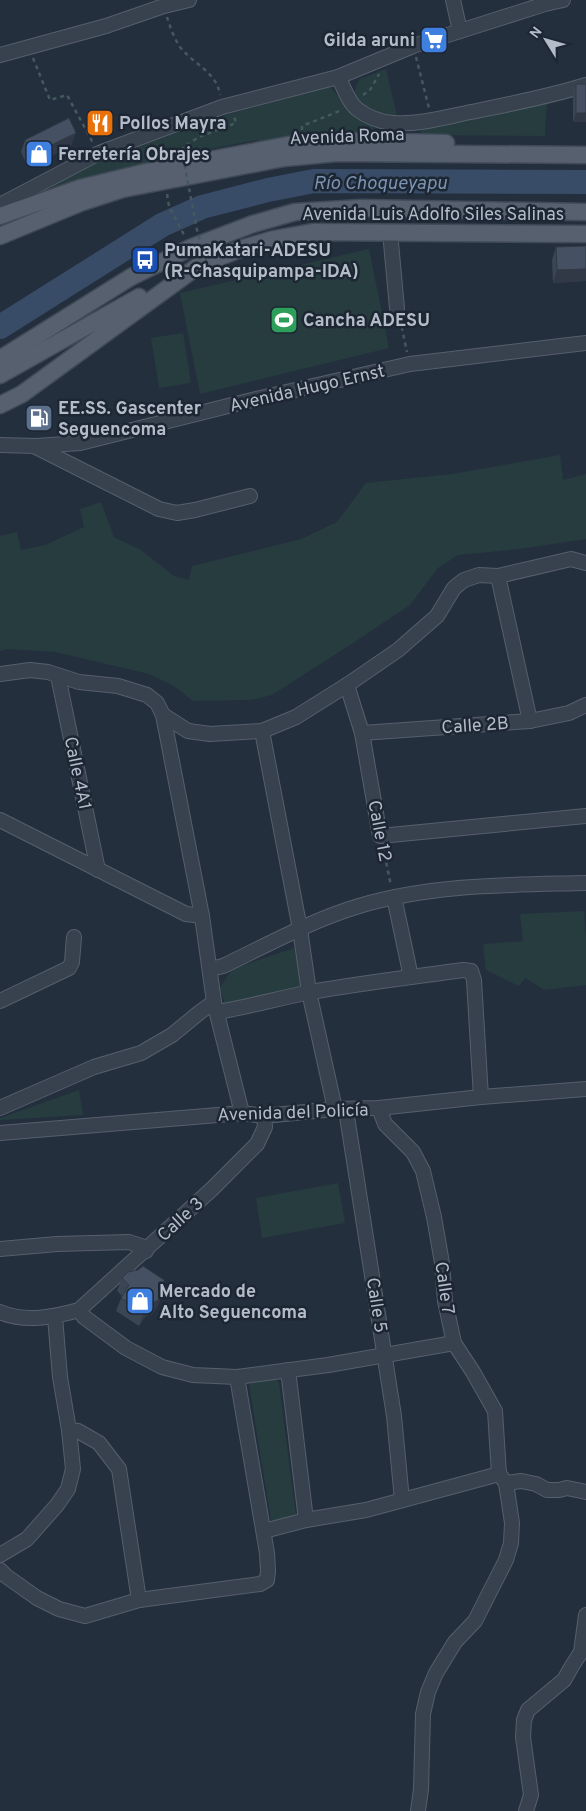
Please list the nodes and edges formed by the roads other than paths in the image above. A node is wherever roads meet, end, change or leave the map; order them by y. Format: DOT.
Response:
graph roads {
  1 [pos="189,0"];
  2 [pos="453,0"];
  3 [pos="563,0"];
  4 [pos="460,31"];
  5 [pos="0,55"];
  6 [pos="338,77"];
  7 [pos="586,85"];
  8 [pos="586,145"];
  9 [pos="586,155"];
  10 [pos="0,205"];
  11 [pos="586,212"];
  12 [pos="0,216"];
  13 [pos="390,232"];
  14 [pos="586,234"];
  15 [pos="0,236"];
  16 [pos="164,262"];
  17 [pos="198,266"];
  18 [pos="397,308"];
  19 [pos="586,343"];
  20 [pos="0,359"];
  21 [pos="0,373"];
  22 [pos="0,405"];
  23 [pos="0,445"];
  24 [pos="36,446"];
  25 [pos="250,496"];
  26 [pos="586,563"];
  27 [pos="498,576"];
  28 [pos="0,674"];
  29 [pos="58,676"];
  30 [pos="347,685"];
  31 [pos="586,706"];
  32 [pos="164,715"];
  33 [pos="530,721"];
  34 [pos="262,731"];
  35 [pos="362,734"];
  36 [pos="586,816"];
  37 [pos="0,820"];
  38 [pos="98,870"];
  39 [pos="586,882"];
  40 [pos="394,897"];
  41 [pos="202,916"];
  42 [pos="300,929"];
  43 [pos="74,938"];
  44 [pos="210,969"];
  45 [pos="411,977"];
  46 [pos="309,992"];
  47 [pos="0,1001"];
  48 [pos="216,1007"];
  49 [pos="586,1089"];
  50 [pos="481,1096"];
  51 [pos="0,1108"];
  52 [pos="379,1108"];
  53 [pos="341,1110"];
  54 [pos="242,1112"];
  55 [pos="264,1116"];
  56 [pos="0,1133"];
  57 [pos="0,1249"];
  58 [pos="146,1251"];
  59 [pos="79,1310"];
  60 [pos="0,1312"];
  61 [pos="55,1316"];
  62 [pos="454,1343"];
  63 [pos="385,1356"];
  64 [pos="288,1370"];
  65 [pos="237,1377"];
  66 [pos="69,1430"];
  67 [pos="503,1478"];
  68 [pos="586,1492"];
  69 [pos="402,1500"];
  70 [pos="306,1520"];
  71 [pos="264,1531"];
  72 [pos="0,1555"];
  73 [pos="0,1570"];
  74 [pos="139,1600"];
  75 [pos="586,1614"];
  76 [pos="418,1811"];
  77 [pos="526,1811"];
  1 -- 5 [label="street"];
  2 -- 4 [label="street"];
  3 -- 4 [label="street"];
  4 -- 6 [label="street"];
  6 -- 7 [label="street"];
  6 -- 10 [label="street"];
  8 -- 12 [label="main road, Avenida Roma"];
  9 -- 15 [label="main road, Avenida Roma"];
  11 -- 16 [label="main road, Avenida Luis Adolfo Siles Salinas"];
  13 -- 14 [label="main road, Avenida Luis Adolfo Siles Salinas"];
  13 -- 17 [label="main road, Avenida Luis Adolfo Siles Salinas"];
  13 -- 18 [label="street"];
  16 -- 20 [label="main road, Avenida Luis Adolfo Siles Salinas"];
  16 -- 21 [label="main road"];
  17 -- 21 [label="main road"];
  17 -- 22 [label="main road, Avenida Luis Adolfo Siles Salinas"];
  19 -- 24 [label="street, Avenida Hugo Ernst"];
  23 -- 24 [label="street, Avenida Hugo Ernst"];
  24 -- 25 [label="street"];
  26 -- 27 [label="street"];
  27 -- 30 [label="street"];
  27 -- 33 [label="street"];
  28 -- 29 [label="street"];
  29 -- 32 [label="street"];
  29 -- 38 [label="street, Calle 4A1"];
  30 -- 34 [label="street"];
  30 -- 35 [label="street, Calle 12"];
  31 -- 33 [label="street, Calle 2B"];
  32 -- 34 [label="street"];
  32 -- 41 [label="street"];
  33 -- 35 [label="street, Calle 2B"];
  34 -- 42 [label="street, Calle 5"];
  35 -- 36 [label="street, Calle 12"];
  37 -- 38 [label="street"];
  38 -- 41 [label="street"];
  39 -- 40 [label="street"];
  40 -- 42 [label="street"];
  40 -- 45 [label="street"];
  41 -- 44 [label="street"];
  42 -- 44 [label="street"];
  42 -- 46 [label="street, Calle 5"];
  43 -- 47 [label="street"];
  44 -- 48 [label="street"];
  45 -- 46 [label="street"];
  45 -- 50 [label="street"];
  46 -- 48 [label="street"];
  46 -- 53 [label="street, Calle 5"];
  48 -- 51 [label="street"];
  48 -- 54 [label="street"];
  49 -- 50 [label="street, Avenida del Policía"];
  50 -- 52 [label="street, Avenida del Policía"];
  52 -- 53 [label="street, Avenida del Policía"];
  52 -- 62 [label="street, Calle 7"];
  53 -- 55 [label="street, Avenida del Policía"];
  53 -- 63 [label="street, Calle 5"];
  54 -- 55 [label="street, Avenida del Policía"];
  54 -- 56 [label="street, Avenida del Policía"];
  55 -- 58 [label="street, Calle 3"];
  57 -- 58 [label="street"];
  58 -- 59 [label="street, Calle 3"];
  59 -- 61 [label="street"];
  59 -- 65 [label="street"];
  60 -- 61 [label="street"];
  61 -- 66 [label="street"];
  62 -- 63 [label="street"];
  62 -- 67 [label="street, Calle 7"];
  63 -- 64 [label="street"];
  63 -- 69 [label="street, Calle 5"];
  64 -- 65 [label="street"];
  64 -- 70 [label="street"];
  65 -- 71 [label="street"];
  66 -- 72 [label="street"];
  66 -- 74 [label="street"];
  67 -- 68 [label="street"];
  67 -- 69 [label="street"];
  67 -- 76 [label="street, Calle 7"];
  69 -- 70 [label="street"];
  70 -- 71 [label="street"];
  71 -- 74 [label="street"];
  73 -- 74 [label="street"];
  75 -- 77 [label="street"];
}
